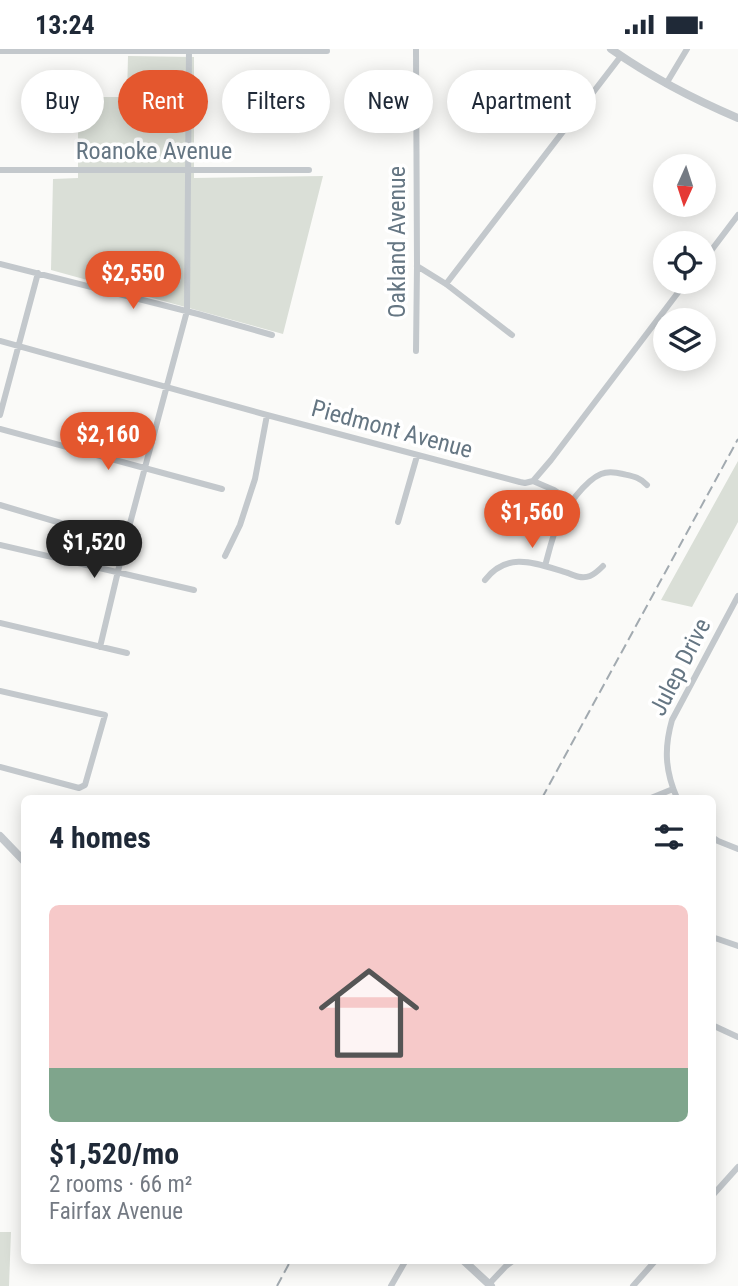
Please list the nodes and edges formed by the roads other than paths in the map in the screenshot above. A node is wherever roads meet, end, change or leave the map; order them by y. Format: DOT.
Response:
graph roads {
  1 [pos="416,49"];
  2 [pos="611,49"];
  3 [pos="687,49"];
  4 [pos="29,50"];
  5 [pos="189,50"];
  6 [pos="0,51"];
  7 [pos="327,51"];
  8 [pos="621,56"];
  9 [pos="666,84"];
  10 [pos="738,118"];
  11 [pos="0,170"];
  12 [pos="189,170"];
  13 [pos="309,170"];
  14 [pos="738,215"];
  15 [pos="716,244"];
  16 [pos="0,264"];
  17 [pos="417,266"];
  18 [pos="38,273"];
  19 [pos="446,284"];
  20 [pos="677,294"];
  21 [pos="187,311"];
  22 [pos="272,335"];
  23 [pos="512,335"];
  24 [pos="0,341"];
  25 [pos="19,345"];
  26 [pos="415,351"];
  27 [pos="167,387"];
  28 [pos="0,415"];
  29 [pos="267,415"];
  30 [pos="0,429"];
  31 [pos="417,456"];
  32 [pos="145,468"];
  33 [pos="533,481"];
  34 [pos="647,485"];
  35 [pos="222,489"];
  36 [pos="572,502"];
  37 [pos="0,505"];
  38 [pos="398,521"];
  39 [pos="125,542"];
  40 [pos="0,545"];
  41 [pos="225,556"];
  42 [pos="545,566"];
  43 [pos="603,566"];
  44 [pos="118,572"];
  45 [pos="485,580"];
  46 [pos="194,590"];
  47 [pos="738,596"];
  48 [pos="0,623"];
  49 [pos="100,647"];
  50 [pos="128,653"];
  51 [pos="0,691"];
  52 [pos="0,767"];
  53 [pos="673,789"];
  54 [pos="658,795"];
  55 [pos="676,795"];
  56 [pos="0,836"];
  57 [pos="716,840"];
  58 [pos="738,849"];
  59 [pos="21,857"];
  60 [pos="716,938"];
  61 [pos="738,946"];
  62 [pos="716,1027"];
  63 [pos="738,1037"];
  64 [pos="738,1167"];
  65 [pos="716,1192"];
  66 [pos="403,1264"];
  67 [pos="467,1264"];
  68 [pos="509,1264"];
  69 [pos="652,1264"];
  70 [pos="490,1285"];
  71 [pos="391,1286"];
  72 [pos="632,1286"];
  1 -- 17 [label="street, Oakland Avenue"];
  2 -- 8 [label="street"];
  3 -- 9 [label="street"];
  4 -- 5 [label="street"];
  4 -- 6 [label="street"];
  5 -- 7 [label="street"];
  5 -- 12 [label="street"];
  8 -- 9 [label="street"];
  8 -- 19 [label="street"];
  9 -- 10 [label="street"];
  11 -- 12 [label="street, Roanoke Avenue"];
  12 -- 13 [label="street, Roanoke Avenue"];
  12 -- 21 [label="street"];
  14 -- 15 [label="street"];
  16 -- 18 [label="street"];
  17 -- 19 [label="street"];
  17 -- 26 [label="street, Oakland Avenue"];
  18 -- 21 [label="street"];
  18 -- 25 [label="street"];
  19 -- 23 [label="street"];
  20 -- 33 [label="street"];
  21 -- 22 [label="street"];
  21 -- 27 [label="street"];
  24 -- 25 [label="street, Piedmont Avenue"];
  25 -- 27 [label="street, Piedmont Avenue"];
  25 -- 28 [label="street"];
  27 -- 29 [label="street, Piedmont Avenue"];
  27 -- 32 [label="street"];
  29 -- 31 [label="street, Piedmont Avenue"];
  29 -- 41 [label="street"];
  30 -- 32 [label="street"];
  31 -- 33 [label="street, Piedmont Avenue"];
  31 -- 38 [label="street"];
  32 -- 35 [label="street"];
  32 -- 39 [label="street"];
  33 -- 36 [label="street, Piedmont Avenue"];
  34 -- 36 [label="street"];
  36 -- 42 [label="street"];
  37 -- 39 [label="street"];
  39 -- 44 [label="street"];
  40 -- 44 [label="street"];
  42 -- 43 [label="street"];
  42 -- 45 [label="street"];
  44 -- 46 [label="street"];
  44 -- 49 [label="street"];
  47 -- 53 [label="street, Julep Drive"];
  48 -- 49 [label="street"];
  49 -- 50 [label="street"];
  51 -- 52 [label="street"];
  53 -- 54 [label="street"];
  53 -- 55 [label="street, Julep Drive"];
  56 -- 59 [label="street"];
  57 -- 58 [label="street"];
  60 -- 61 [label="street"];
  62 -- 63 [label="street"];
  64 -- 65 [label="street"];
  66 -- 71 [label="street"];
  67 -- 70 [label="street"];
  68 -- 70 [label="street"];
  69 -- 72 [label="street"];
}
